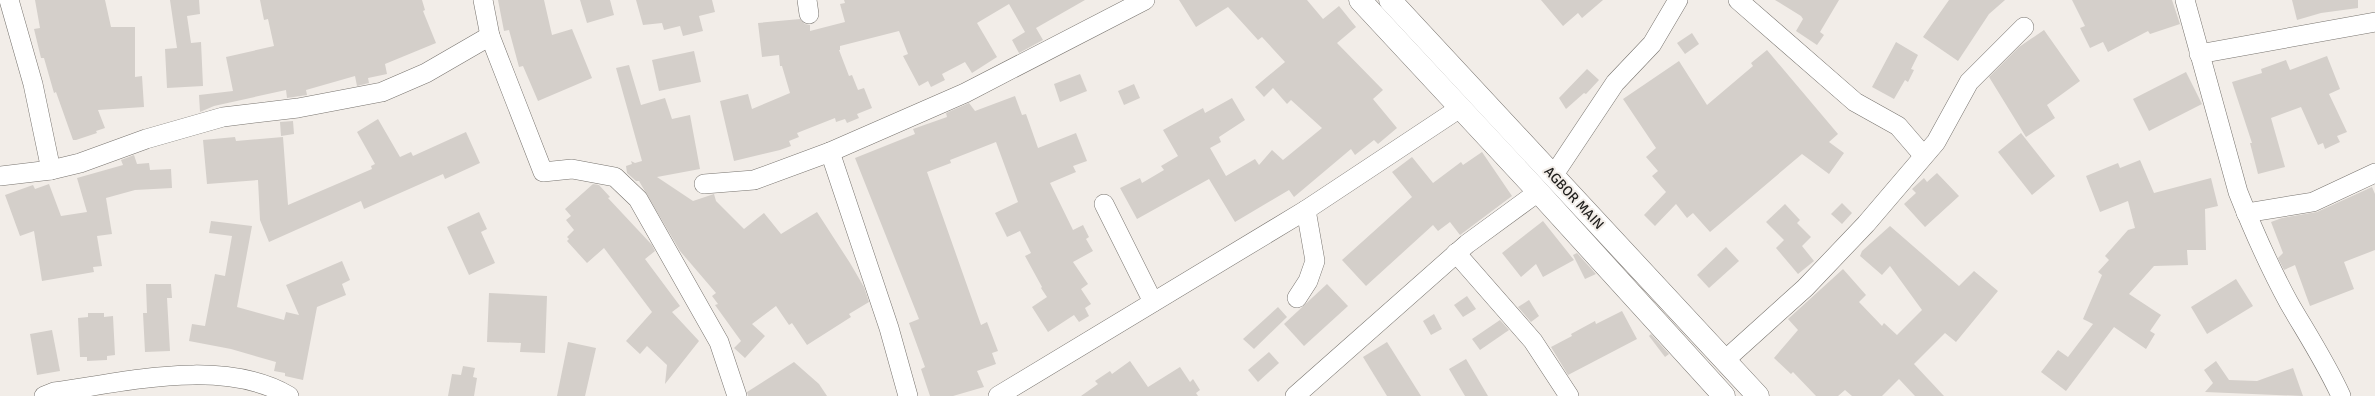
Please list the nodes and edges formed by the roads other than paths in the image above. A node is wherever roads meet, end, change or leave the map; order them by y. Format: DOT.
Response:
graph roads {
  1 [pos="9,0"];
  2 [pos="483,0"];
  3 [pos="1145,0"];
  4 [pos="1360,0"];
  5 [pos="1390,0"];
  6 [pos="1678,0"];
  7 [pos="1738,0"];
  8 [pos="2184,0"];
  9 [pos="1410,22"];
  10 [pos="2375,22"];
  11 [pos="2024,27"];
  12 [pos="490,36"];
  13 [pos="1393,36"];
  14 [pos="2199,54"];
  15 [pos="1460,108"];
  16 [pos="830,152"];
  17 [pos="1923,155"];
  18 [pos="51,170"];
  19 [pos="2375,173"];
  20 [pos="0,176"];
  21 [pos="1554,176"];
  22 [pos="704,184"];
  23 [pos="1538,192"];
  24 [pos="1104,204"];
  25 [pos="1306,210"];
  26 [pos="2246,213"];
  27 [pos="1456,253"];
  28 [pos="1297,298"];
  29 [pos="1154,302"];
  30 [pos="1724,361"];
  31 [pos="44,396"];
  32 [pos="289,396"];
  33 [pos="737,396"];
  34 [pos="908,396"];
  35 [pos="998,396"];
  36 [pos="1295,396"];
  37 [pos="1569,396"];
  38 [pos="1724,396"];
  39 [pos="1758,396"];
  40 [pos="2341,396"];
  1 -- 18 [label="street"];
  2 -- 12 [label="street"];
  3 -- 16 [label="street"];
  4 -- 13 [label="main road, AGBOR MAIN"];
  5 -- 9 [label="main road, AGBOR MAIN"];
  6 -- 21 [label="street"];
  7 -- 17 [label="street"];
  8 -- 14 [label="street"];
  9 -- 13 [label="main road"];
  9 -- 21 [label="main road, AGBOR MAIN"];
  10 -- 14 [label="street"];
  11 -- 17 [label="street"];
  12 -- 18 [label="street"];
  12 -- 33 [label="street"];
  13 -- 15 [label="main road, AGBOR MAIN"];
  14 -- 26 [label="street"];
  15 -- 23 [label="main road, AGBOR MAIN"];
  15 -- 25 [label="street"];
  16 -- 22 [label="street"];
  16 -- 34 [label="street"];
  17 -- 30 [label="street"];
  18 -- 20 [label="street"];
  19 -- 26 [label="street"];
  21 -- 30 [label="main road, AGBOR MAIN"];
  23 -- 27 [label="street"];
  23 -- 38 [label="main road, AGBOR MAIN"];
  24 -- 29 [label="street"];
  25 -- 28 [label="street"];
  25 -- 29 [label="street"];
  26 -- 40 [label="street"];
  27 -- 36 [label="street"];
  27 -- 37 [label="street"];
  29 -- 35 [label="street"];
  30 -- 39 [label="main road, AGBOR MAIN"];
  31 -- 32 [label="street"];
}
